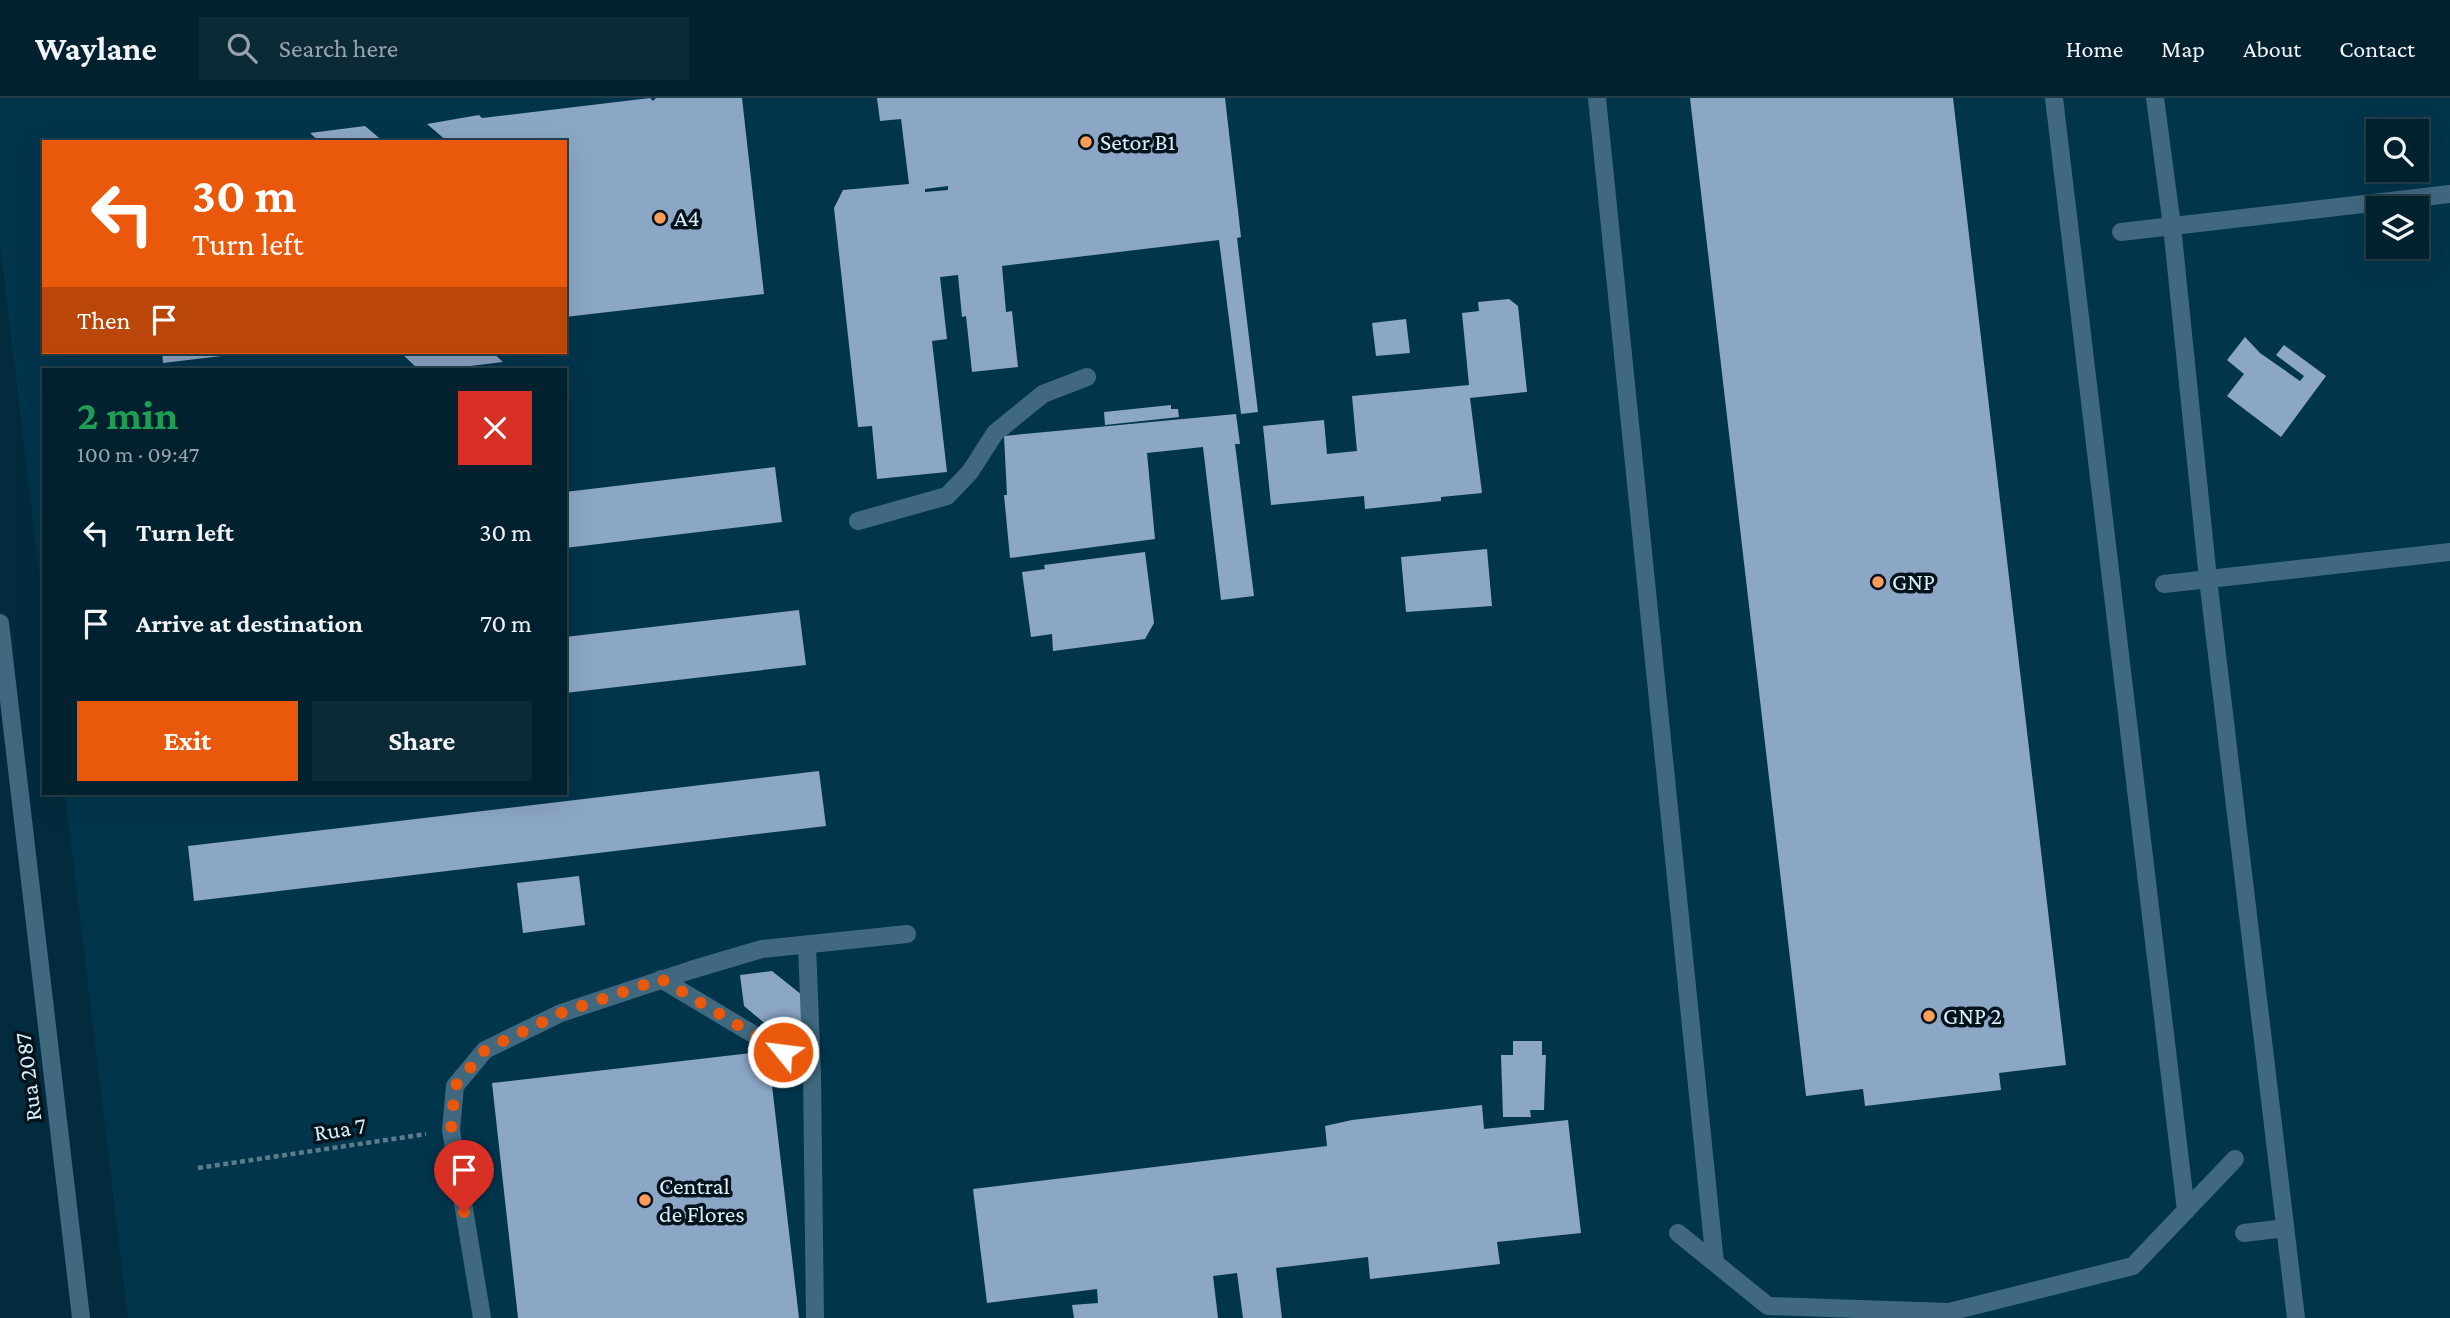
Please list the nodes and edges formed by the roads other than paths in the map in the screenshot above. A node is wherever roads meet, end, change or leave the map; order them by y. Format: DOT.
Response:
graph roads {
  1 [pos="1597,98"];
  2 [pos="2054,98"];
  3 [pos="2155,98"];
  4 [pos="2450,194"];
  5 [pos="2172,226"];
  6 [pos="2121,232"];
  7 [pos="1087,377"];
  8 [pos="858,521"];
  9 [pos="2450,552"];
  10 [pos="2208,579"];
  11 [pos="2164,584"];
  12 [pos="0,623"];
  13 [pos="907,934"];
  14 [pos="807,945"];
  15 [pos="661,979"];
  16 [pos="812,1074"];
  17 [pos="2235,1159"];
  18 [pos="2186,1211"];
  19 [pos="2285,1228"];
  20 [pos="1678,1233"];
  21 [pos="2244,1233"];
  22 [pos="1715,1263"];
  23 [pos="81,1318"];
  24 [pos="482,1318"];
  25 [pos="815,1318"];
  26 [pos="2296,1318"];
  1 -- 22 [label="street"];
  2 -- 18 [label="street"];
  3 -- 5 [label="street"];
  4 -- 5 [label="street"];
  5 -- 6 [label="street"];
  5 -- 10 [label="street"];
  7 -- 8 [label="street"];
  9 -- 10 [label="street"];
  10 -- 11 [label="street"];
  10 -- 19 [label="street"];
  12 -- 23 [label="street, Rua 2087"];
  13 -- 14 [label="street"];
  14 -- 15 [label="street"];
  14 -- 16 [label="street"];
  15 -- 16 [label="street"];
  15 -- 24 [label="street"];
  16 -- 25 [label="street"];
  17 -- 18 [label="street"];
  18 -- 22 [label="street"];
  19 -- 21 [label="street"];
  19 -- 26 [label="street"];
  20 -- 22 [label="street"];
}
